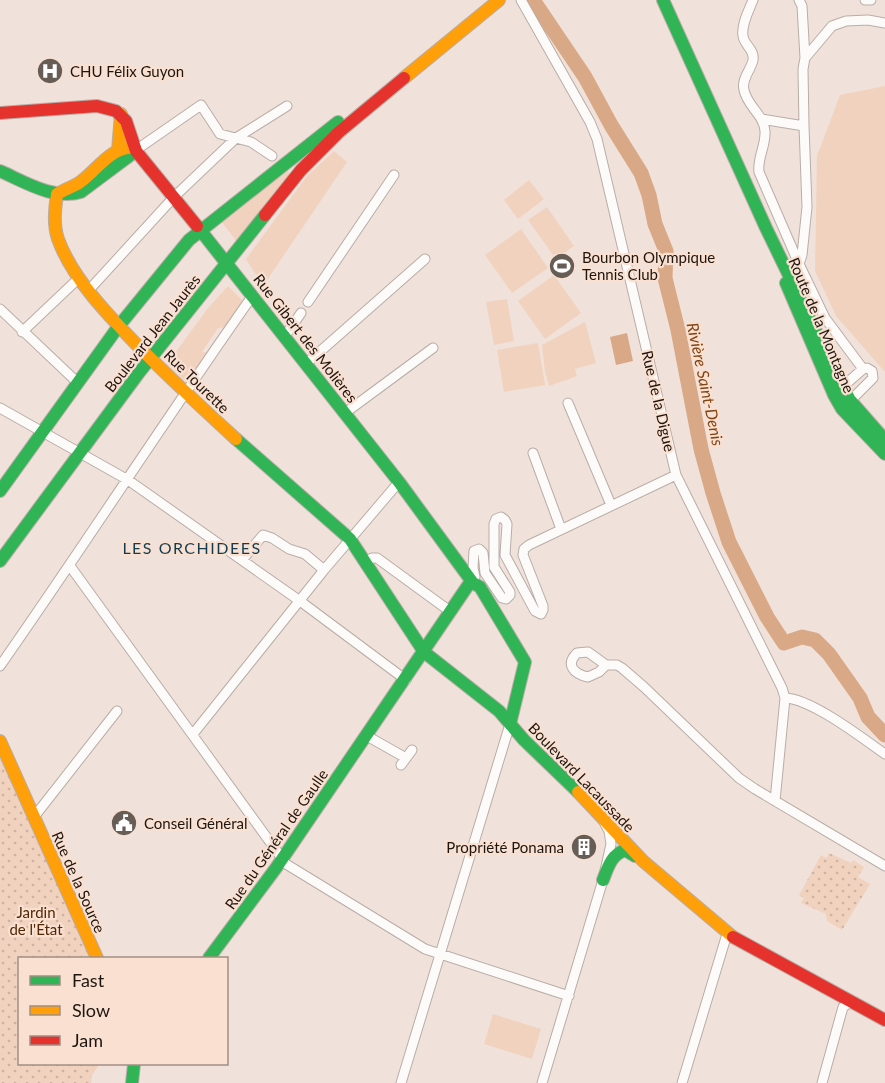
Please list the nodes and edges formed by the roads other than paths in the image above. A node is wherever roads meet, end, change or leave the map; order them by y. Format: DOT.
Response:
graph roads {
  1 [pos="485,0"];
  2 [pos="500,0"];
  3 [pos="521,0"];
  4 [pos="663,0"];
  5 [pos="753,0"];
  6 [pos="865,0"];
  7 [pos="871,0"];
  8 [pos="802,2"];
  9 [pos="885,23"];
  10 [pos="805,58"];
  11 [pos="287,106"];
  12 [pos="0,113"];
  13 [pos="120,114"];
  14 [pos="761,118"];
  15 [pos="804,126"];
  16 [pos="336,129"];
  17 [pos="236,138"];
  18 [pos="118,150"];
  19 [pos="136,150"];
  20 [pos="272,156"];
  21 [pos="0,171"];
  22 [pos="394,175"];
  23 [pos="57,194"];
  24 [pos="174,197"];
  25 [pos="200,231"];
  26 [pos="425,259"];
  27 [pos="226,263"];
  28 [pos="800,264"];
  29 [pos="79,278"];
  30 [pos="89,290"];
  31 [pos="254,295"];
  32 [pos="308,302"];
  33 [pos="0,309"];
  34 [pos="301,313"];
  35 [pos="118,327"];
  36 [pos="22,332"];
  37 [pos="285,336"];
  38 [pos="433,348"];
  39 [pos="151,358"];
  40 [pos="307,363"];
  41 [pos="863,369"];
  42 [pos="78,383"];
  43 [pos="838,391"];
  44 [pos="184,393"];
  45 [pos="568,403"];
  46 [pos="846,405"];
  47 [pos="0,408"];
  48 [pos="345,413"];
  49 [pos="43,433"];
  50 [pos="885,440"];
  51 [pos="533,453"];
  52 [pos="80,454"];
  53 [pos="885,454"];
  54 [pos="676,475"];
  55 [pos="128,480"];
  56 [pos="399,482"];
  57 [pos="0,491"];
  58 [pos="611,505"];
  59 [pos="561,529"];
  60 [pos="350,539"];
  61 [pos="242,560"];
  62 [pos="0,561"];
  63 [pos="365,562"];
  64 [pos="70,566"];
  65 [pos="324,570"];
  66 [pos="471,581"];
  67 [pos="300,601"];
  68 [pos="451,612"];
  69 [pos="424,652"];
  70 [pos="606,664"];
  71 [pos="0,666"];
  72 [pos="406,680"];
  73 [pos="786,698"];
  74 [pos="117,711"];
  75 [pos="512,719"];
  76 [pos="193,734"];
  77 [pos="367,736"];
  78 [pos="0,741"];
  79 [pos="885,754"];
  80 [pos="406,758"];
  81 [pos="775,801"];
  82 [pos="602,816"];
  83 [pos="34,817"];
  84 [pos="282,859"];
  85 [pos="643,861"];
  86 [pos="885,866"];
  87 [pos="603,880"];
  88 [pos="728,934"];
  89 [pos="441,955"];
  90 [pos="97,957"];
  91 [pos="209,957"];
  92 [pos="569,996"];
  93 [pos="850,1002"];
  94 [pos="885,1020"];
  95 [pos="134,1066"];
  96 [pos="132,1083"];
  97 [pos="140,1083"];
  98 [pos="400,1083"];
  99 [pos="543,1083"];
  100 [pos="682,1083"];
  101 [pos="822,1083"];
  1 -- 16 [label="main road"];
  2 -- 16 [label="main road"];
  3 -- 54 [label="street, Rue de la Digue"];
  4 -- 43 [label="main road, Route de la Montagne"];
  5 -- 14 [label="street"];
  6 -- 7 [label="street"];
  8 -- 10 [label="street"];
  9 -- 10 [label="street"];
  10 -- 15 [label="street"];
  11 -- 17 [label="street"];
  12 -- 13 [label="main road"];
  13 -- 18 [label="main road"];
  13 -- 19 [label="main road, Rue Gibert des Molières"];
  14 -- 15 [label="street"];
  14 -- 28 [label="street"];
  15 -- 28 [label="street"];
  16 -- 25 [label="main road, Boulevard Jean Jaurès"];
  16 -- 27 [label="main road, Boulevard Jean Jaurès"];
  17 -- 19 [label="street"];
  17 -- 20 [label="street"];
  17 -- 24 [label="street"];
  18 -- 19 [label="main road"];
  18 -- 23 [label="main road"];
  19 -- 23 [label="main road"];
  19 -- 24 [label="main road, Rue Gibert des Molières"];
  21 -- 23 [label="main road"];
  22 -- 32 [label="street"];
  23 -- 29 [label="main road, Rue Tourette"];
  24 -- 25 [label="main road, Rue Gibert des Molières"];
  24 -- 30 [label="street"];
  25 -- 27 [label="main road, Rue Gibert des Molières"];
  25 -- 35 [label="main road, Boulevard Jean Jaurès"];
  26 -- 40 [label="street"];
  27 -- 31 [label="main road, Rue Gibert des Molières"];
  27 -- 39 [label="main road, Boulevard Jean Jaurès"];
  28 -- 41 [label="street"];
  29 -- 30 [label="main road, Rue Tourette"];
  29 -- 36 [label="street"];
  30 -- 35 [label="main road, Rue Tourette"];
  31 -- 37 [label="main road, Rue Gibert des Molières"];
  31 -- 44 [label="street"];
  33 -- 36 [label="street"];
  34 -- 37 [label="street"];
  35 -- 39 [label="main road, Rue Tourette"];
  35 -- 42 [label="main road, Boulevard Jean Jaurès"];
  36 -- 42 [label="street"];
  37 -- 40 [label="main road, Rue Gibert des Molières"];
  38 -- 48 [label="street"];
  39 -- 44 [label="main road, Rue Tourette"];
  39 -- 52 [label="main road, Boulevard Jean Jaurès"];
  40 -- 48 [label="main road, Rue Gibert des Molières"];
  41 -- 43 [label="street"];
  41 -- 46 [label="street"];
  42 -- 49 [label="main road, Boulevard Jean Jaurès"];
  43 -- 46 [label="main road, Route de la Montagne"];
  44 -- 55 [label="street"];
  44 -- 60 [label="main road, Rue Tourette"];
  45 -- 58 [label="street"];
  46 -- 50 [label="main road, Route de la Montagne"];
  46 -- 53 [label="main road, Route de la Montagne"];
  47 -- 49 [label="street"];
  48 -- 56 [label="main road, Rue Gibert des Molières"];
  49 -- 52 [label="street"];
  49 -- 57 [label="main road, Boulevard Jean Jaurès"];
  51 -- 59 [label="street"];
  52 -- 55 [label="street"];
  52 -- 62 [label="main road, Boulevard Jean Jaurès"];
  54 -- 58 [label="street"];
  54 -- 73 [label="street, Rue de la Digue"];
  55 -- 61 [label="street"];
  55 -- 64 [label="street"];
  56 -- 60 [label="street"];
  56 -- 66 [label="main road, Rue Gibert des Molières"];
  58 -- 59 [label="street"];
  59 -- 66 [label="street"];
  60 -- 63 [label="main road, Rue Tourette"];
  60 -- 65 [label="street"];
  61 -- 65 [label="street"];
  61 -- 67 [label="street"];
  63 -- 68 [label="street"];
  63 -- 69 [label="main road, Rue Tourette"];
  64 -- 71 [label="street"];
  64 -- 76 [label="street"];
  65 -- 67 [label="street"];
  66 -- 68 [label="main road, Rue du Général de Gaulle"];
  66 -- 75 [label="main road, Boulevard Lacaussade"];
  67 -- 72 [label="street"];
  67 -- 76 [label="street"];
  68 -- 69 [label="main road, Rue du Général de Gaulle"];
  69 -- 72 [label="main road, Rue du Général de Gaulle"];
  69 -- 75 [label="main road, Rue Tourette"];
  70 -- 81 [label="street"];
  72 -- 77 [label="main road, Rue du Général de Gaulle"];
  73 -- 79 [label="street"];
  73 -- 81 [label="street"];
  74 -- 83 [label="street"];
  75 -- 82 [label="main road, Boulevard Lacaussade"];
  75 -- 89 [label="street"];
  76 -- 84 [label="street"];
  77 -- 80 [label="street"];
  77 -- 84 [label="main road, Rue du Général de Gaulle"];
  78 -- 83 [label="main road, Rue de la Source"];
  81 -- 86 [label="street"];
  82 -- 85 [label="main road, Boulevard Lacaussade"];
  82 -- 87 [label="street"];
  83 -- 90 [label="main road, Rue de la Source"];
  84 -- 89 [label="street"];
  84 -- 91 [label="main road, Rue du Général de Gaulle"];
  85 -- 87 [label="main road"];
  85 -- 88 [label="main road, Boulevard Lacaussade"];
  87 -- 92 [label="street"];
  88 -- 93 [label="main road, Boulevard Lacaussade"];
  88 -- 100 [label="street"];
  89 -- 92 [label="street"];
  89 -- 98 [label="street"];
  92 -- 99 [label="street"];
  93 -- 94 [label="main road, Boulevard Lacaussade"];
  93 -- 101 [label="street"];
  95 -- 96 [label="main road"];
  95 -- 97 [label="main road"];
}
